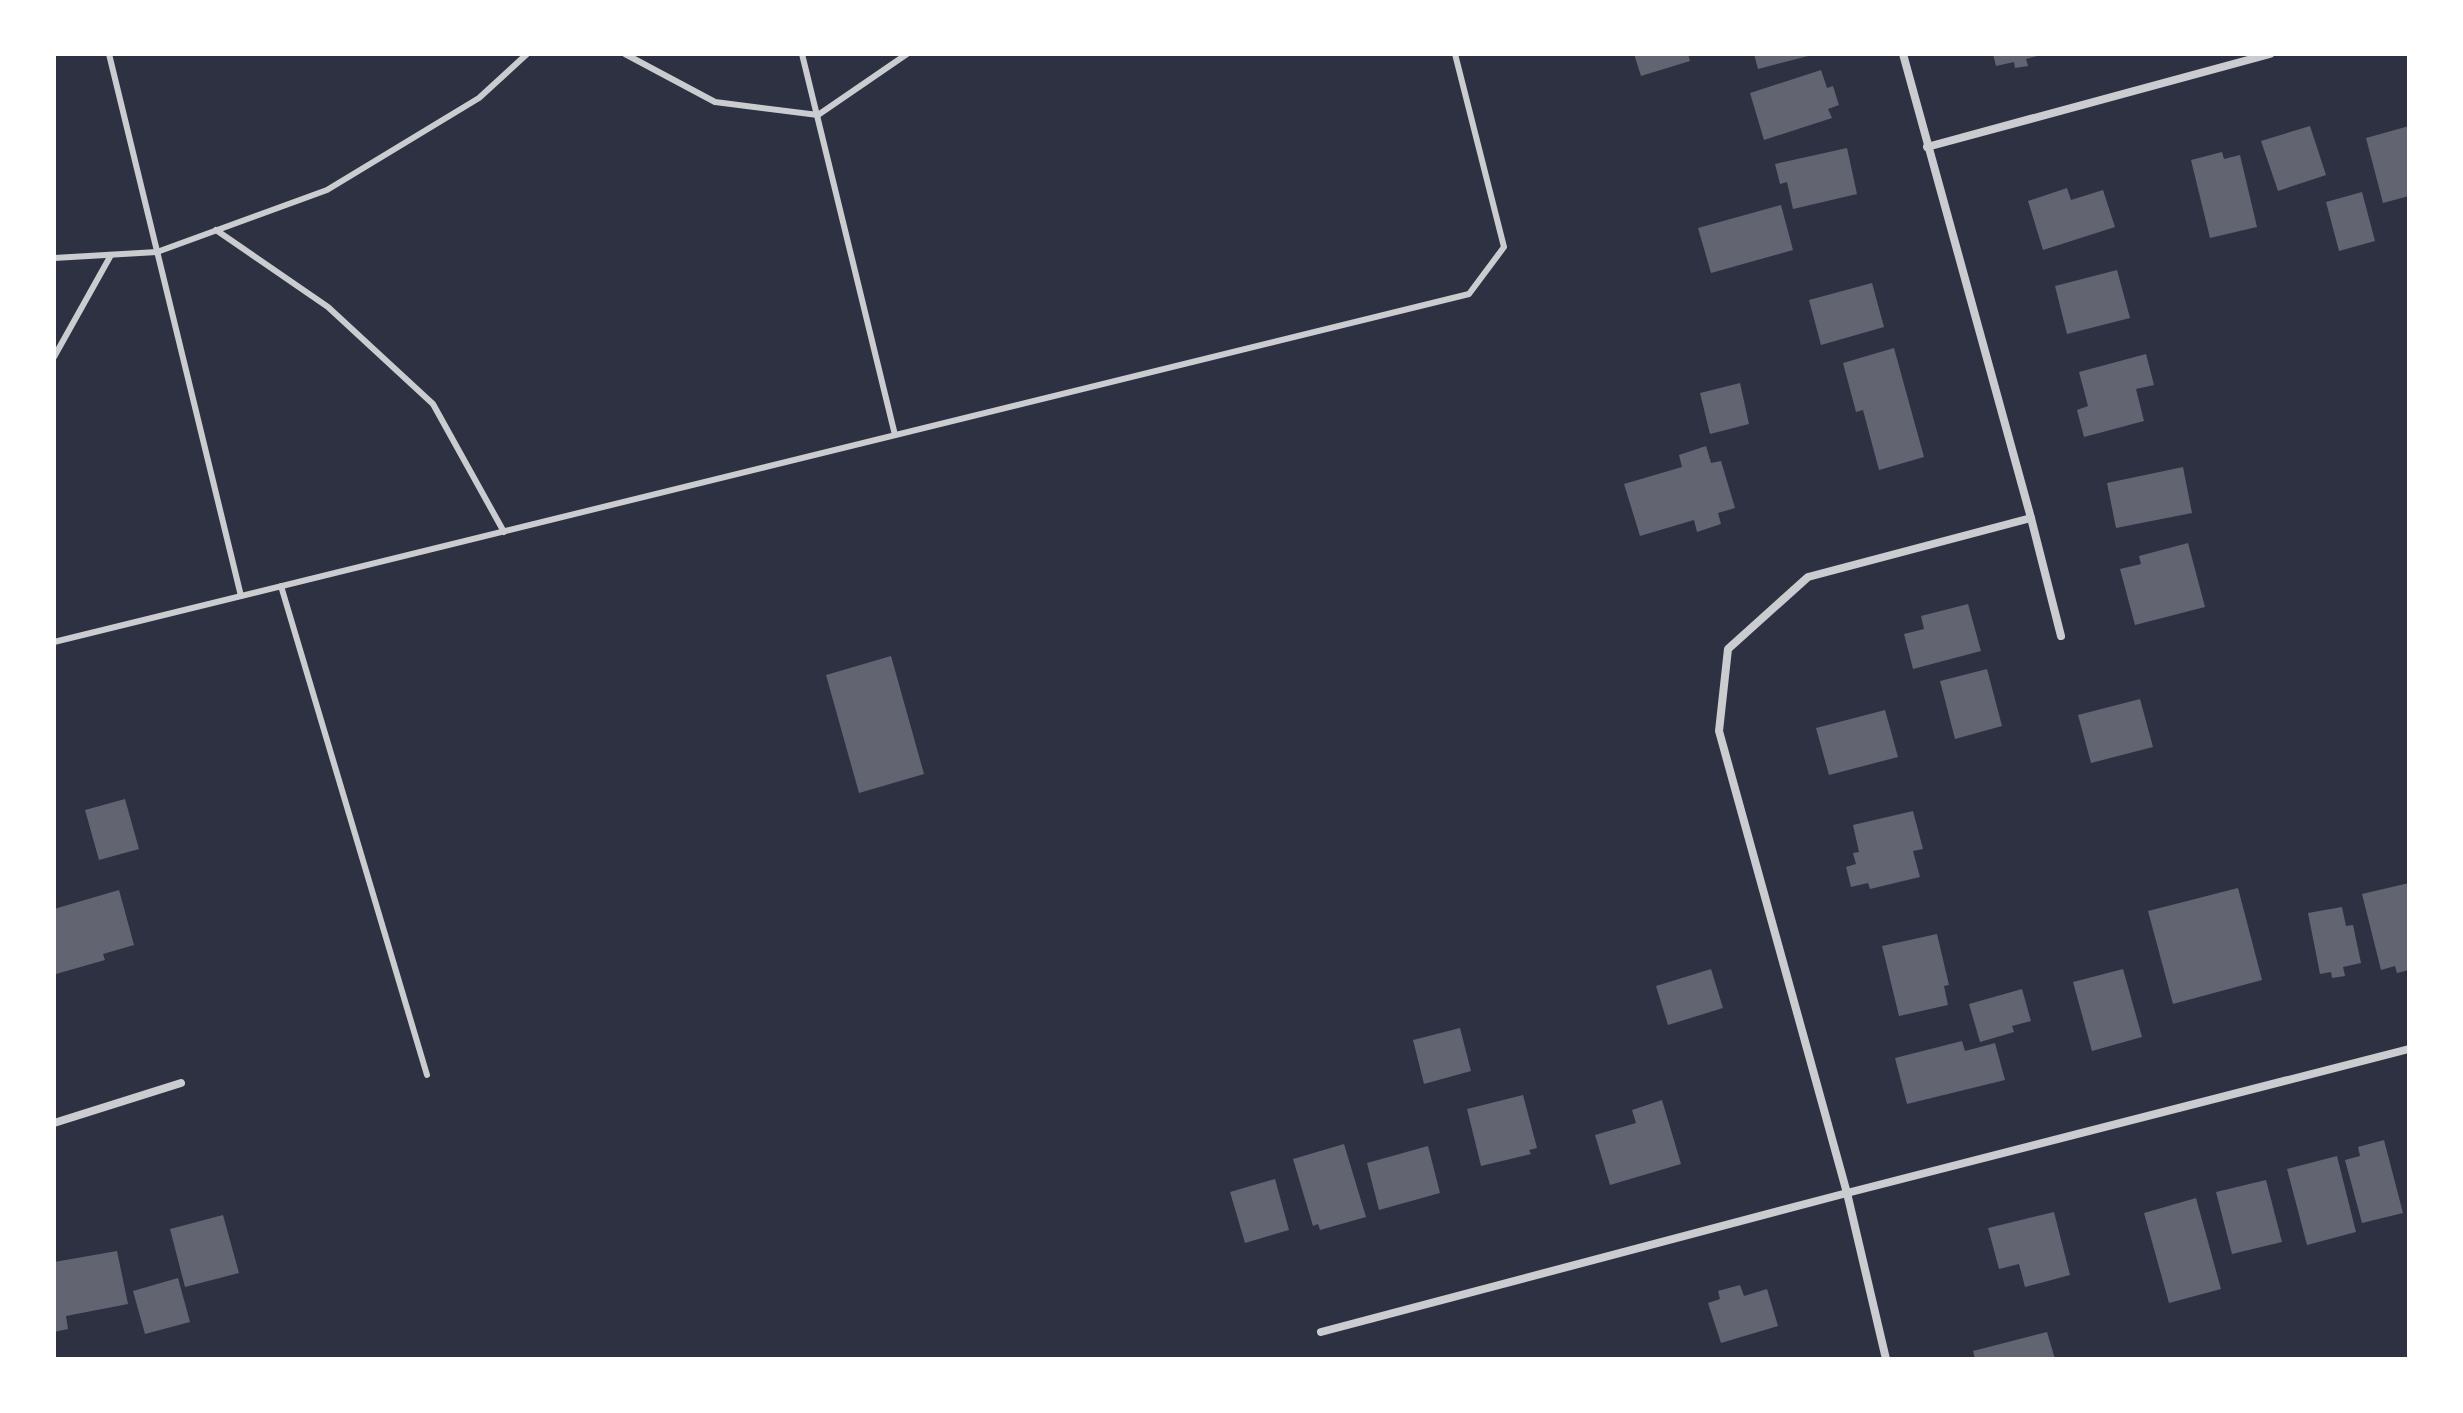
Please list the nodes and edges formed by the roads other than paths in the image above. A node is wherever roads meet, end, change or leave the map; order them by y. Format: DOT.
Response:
graph roads {
  1 [pos="109,54"];
  2 [pos="527,54"];
  3 [pos="625,54"];
  4 [pos="802,54"];
  5 [pos="907,54"];
  6 [pos="1455,54"];
  7 [pos="1903,54"];
  8 [pos="2270,54"];
  9 [pos="818,115"];
  10 [pos="1927,147"];
  11 [pos="216,230"];
  12 [pos="157,252"];
  13 [pos="111,255"];
  14 [pos="54,258"];
  15 [pos="54,357"];
  16 [pos="895,435"];
  17 [pos="2031,518"];
  18 [pos="504,532"];
  19 [pos="281,586"];
  20 [pos="241,596"];
  21 [pos="2061,636"];
  22 [pos="54,642"];
  23 [pos="2409,1049"];
  24 [pos="427,1075"];
  25 [pos="181,1083"];
  26 [pos="54,1123"];
  27 [pos="1847,1193"];
  28 [pos="1321,1332"];
  29 [pos="1886,1359"];
  1 -- 12 [label="lane"];
  2 -- 11 [label="lane"];
  3 -- 9 [label="lane"];
  4 -- 9 [label="lane"];
  5 -- 9 [label="lane"];
  6 -- 16 [label="lane"];
  7 -- 10 [label="street"];
  8 -- 10 [label="street"];
  9 -- 16 [label="lane"];
  10 -- 17 [label="street"];
  11 -- 12 [label="lane"];
  11 -- 18 [label="lane"];
  12 -- 13 [label="lane"];
  12 -- 20 [label="lane"];
  13 -- 14 [label="lane"];
  13 -- 15 [label="lane"];
  16 -- 18 [label="lane"];
  17 -- 21 [label="street"];
  17 -- 27 [label="street"];
  18 -- 19 [label="lane"];
  19 -- 20 [label="lane"];
  19 -- 24 [label="lane"];
  20 -- 22 [label="lane"];
  23 -- 27 [label="street"];
  25 -- 26 [label="street"];
  27 -- 28 [label="street"];
  27 -- 29 [label="street"];
}
